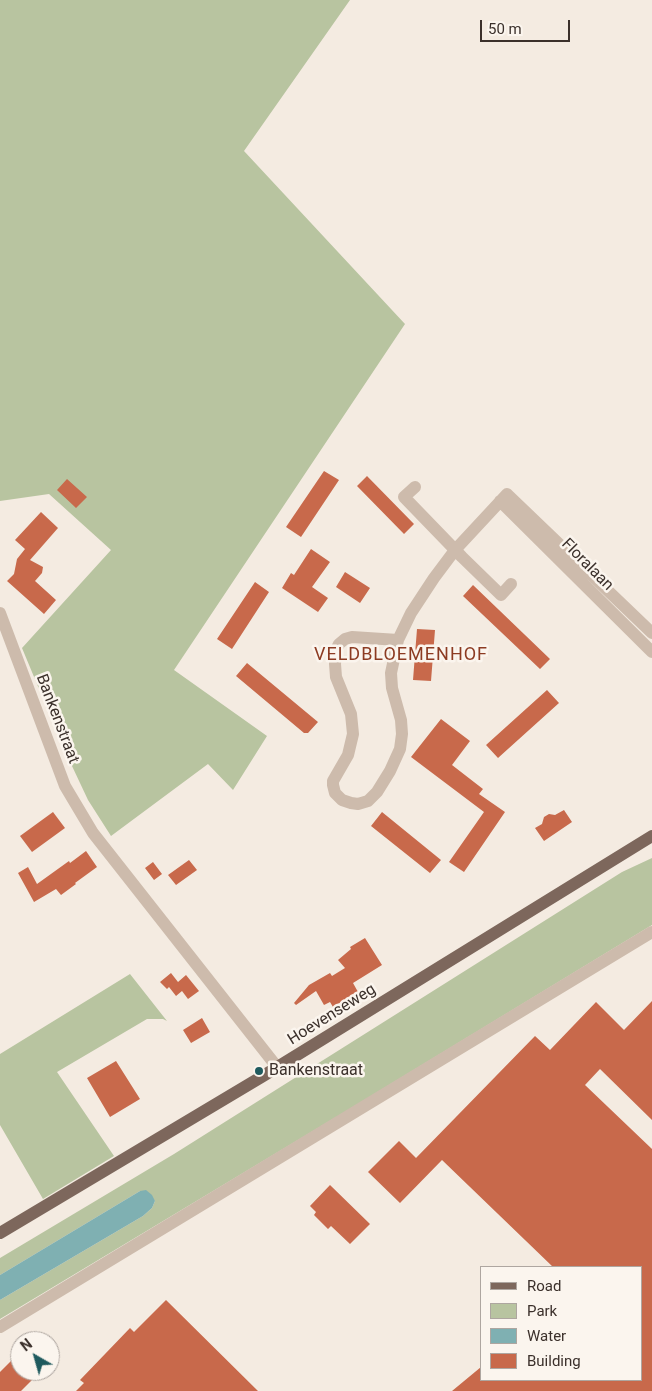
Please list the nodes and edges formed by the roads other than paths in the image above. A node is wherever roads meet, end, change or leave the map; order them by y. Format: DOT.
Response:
graph roads {
  1 [pos="415,487"];
  2 [pos="504,498"];
  3 [pos="455,550"];
  4 [pos="511,584"];
  5 [pos="0,613"];
  6 [pos="652,633"];
  7 [pos="398,640"];
  8 [pos="652,652"];
  9 [pos="652,836"];
  10 [pos="652,932"];
  11 [pos="277,1067"];
  12 [pos="0,1233"];
  13 [pos="0,1327"];
  1 -- 3 [label="street"];
  2 -- 3 [label="street"];
  2 -- 6 [label="street, Floralaan"];
  2 -- 8 [label="street, Floralaan"];
  3 -- 4 [label="street"];
  3 -- 7 [label="street"];
  5 -- 11 [label="street, Bankenstraat"];
  7 -- 7 [label="street"];
  9 -- 11 [label="main road, Hoevenseweg"];
  10 -- 13 [label="street"];
  11 -- 12 [label="main road, Hoevenseweg"];
}
